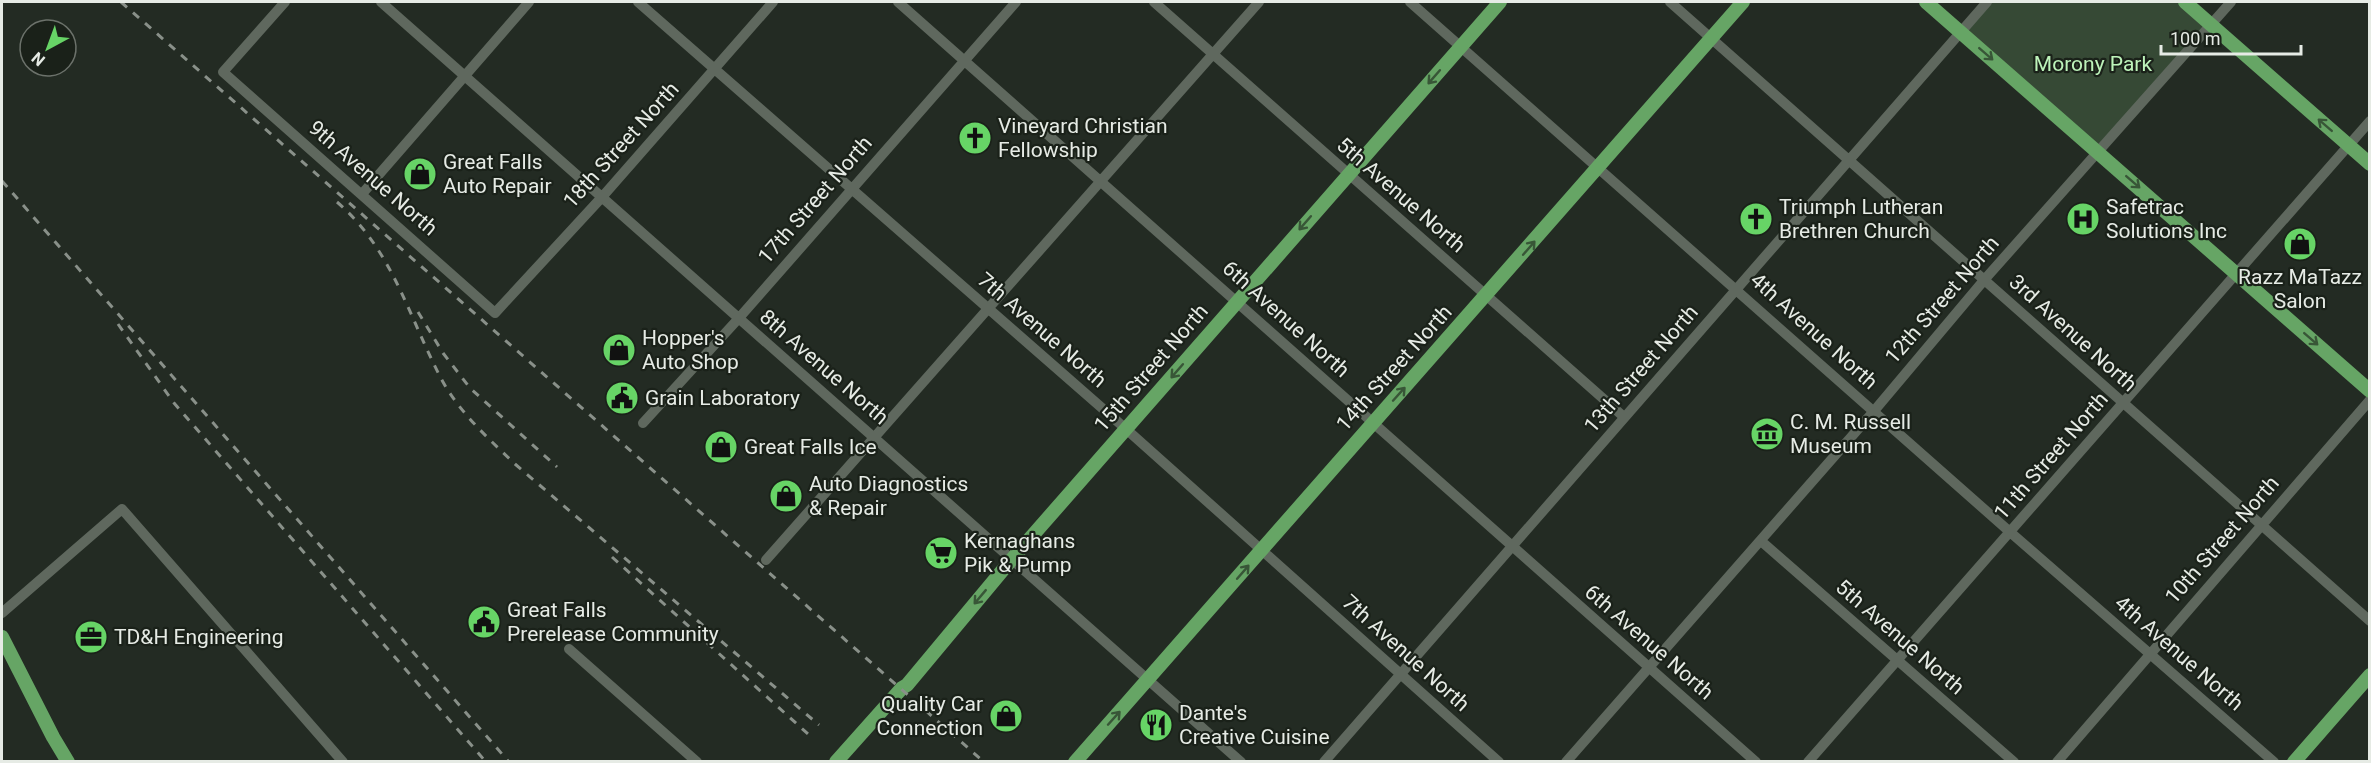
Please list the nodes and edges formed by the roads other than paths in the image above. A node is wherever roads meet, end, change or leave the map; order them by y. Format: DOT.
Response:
graph roads {
  1 [pos="285,2"];
  2 [pos="381,2"];
  3 [pos="529,2"];
  4 [pos="638,2"];
  5 [pos="773,2"];
  6 [pos="898,2"];
  7 [pos="1016,2"];
  8 [pos="1154,2"];
  9 [pos="1259,2"];
  10 [pos="1410,2"];
  11 [pos="1500,2"];
  12 [pos="1670,2"];
  13 [pos="1743,2"];
  14 [pos="1926,2"];
  15 [pos="1988,2"];
  16 [pos="2185,2"];
  17 [pos="2231,2"];
  18 [pos="2211,25"];
  19 [pos="1961,32"];
  20 [pos="1711,38"];
  21 [pos="1461,46"];
  22 [pos="1212,54"];
  23 [pos="965,60"];
  24 [pos="715,69"];
  25 [pos="463,76"];
  26 [pos="2370,121"];
  27 [pos="2348,145"];
  28 [pos="2099,152"];
  29 [pos="1847,160"];
  30 [pos="2370,164"];
  31 [pos="1599,166"];
  32 [pos="1348,174"];
  33 [pos="1101,180"];
  34 [pos="851,188"];
  35 [pos="362,194"];
  36 [pos="603,196"];
  37 [pos="2237,274"];
  38 [pos="1985,279"];
  39 [pos="1737,289"];
  40 [pos="1486,296"];
  41 [pos="1237,301"];
  42 [pos="989,308"];
  43 [pos="495,313"];
  44 [pos="739,318"];
  45 [pos="2370,391"];
  46 [pos="2370,400"];
  47 [pos="2123,404"];
  48 [pos="1874,411"];
  49 [pos="1624,417"];
  50 [pos="1373,422"];
  51 [pos="643,423"];
  52 [pos="1126,429"];
  53 [pos="875,438"];
  54 [pos="2261,526"];
  55 [pos="2010,532"];
  56 [pos="1761,541"];
  57 [pos="1511,546"];
  58 [pos="1262,551"];
  59 [pos="1012,559"];
  60 [pos="766,560"];
  61 [pos="2,613"];
  62 [pos="2370,621"];
  63 [pos="2,637"];
  64 [pos="568,649"];
  65 [pos="2149,653"];
  66 [pos="1896,660"];
  67 [pos="1649,668"];
  68 [pos="1400,674"];
  69 [pos="2370,675"];
  70 [pos="1148,680"];
  71 [pos="68,762"];
  72 [pos="343,762"];
  73 [pos="697,762"];
  74 [pos="836,762"];
  75 [pos="1075,762"];
  76 [pos="1241,762"];
  77 [pos="1324,762"];
  78 [pos="1499,762"];
  79 [pos="1566,762"];
  80 [pos="1756,762"];
  81 [pos="1808,762"];
  82 [pos="2014,762"];
  83 [pos="2057,762"];
  84 [pos="2274,762"];
  85 [pos="2294,762"];
  1 -- 35 [label="street, 9th Avenue North"];
  2 -- 25 [label="street, 8th Avenue North"];
  3 -- 25 [label="street"];
  4 -- 24 [label="street, 7th Avenue North"];
  5 -- 24 [label="street, 18th Street North"];
  6 -- 23 [label="street, 6th Avenue North"];
  7 -- 23 [label="street, 17th Street North"];
  8 -- 22 [label="street, 5th Avenue North"];
  9 -- 22 [label="street"];
  10 -- 21 [label="street, 4th Avenue North"];
  11 -- 21 [label="main road, 15th Street North"];
  12 -- 20 [label="street, 3rd Avenue North"];
  13 -- 20 [label="main road, 14th Street North"];
  14 -- 19 [label="main road"];
  15 -- 19 [label="street, 13th Street North"];
  16 -- 18 [label="main road"];
  17 -- 18 [label="street, 12th Street North"];
  27 -- 18 [label="main road, one-way"];
  18 -- 28 [label="street, 12th Street North"];
  19 -- 28 [label="main road, one-way"];
  19 -- 29 [label="street, 13th Street North"];
  20 -- 29 [label="street, 3rd Avenue North"];
  20 -- 31 [label="main road, 14th Street North"];
  21 -- 31 [label="street, 4th Avenue North"];
  21 -- 32 [label="main road, 15th Street North, one-way"];
  22 -- 32 [label="street, 5th Avenue North"];
  22 -- 33 [label="street"];
  23 -- 33 [label="street, 6th Avenue North"];
  23 -- 34 [label="street, 17th Street North"];
  24 -- 34 [label="street, 7th Avenue North"];
  24 -- 36 [label="street, 18th Street North"];
  25 -- 35 [label="street"];
  25 -- 36 [label="street, 8th Avenue North"];
  26 -- 27 [label="street, 11th Street North"];
  27 -- 30 [label="main road"];
  27 -- 37 [label="street, 11th Street North"];
  28 -- 37 [label="main road, one-way"];
  28 -- 38 [label="street, 12th Street North"];
  29 -- 38 [label="street, 3rd Avenue North"];
  29 -- 39 [label="street, 13th Street North"];
  31 -- 39 [label="street, 4th Avenue North"];
  40 -- 31 [label="main road, 14th Street North, one-way"];
  32 -- 40 [label="street, 5th Avenue North"];
  32 -- 41 [label="main road, 15th Street North, one-way"];
  33 -- 41 [label="street, 6th Avenue North"];
  33 -- 42 [label="street"];
  34 -- 42 [label="street, 7th Avenue North"];
  34 -- 44 [label="street, 17th Street North"];
  35 -- 43 [label="street, 9th Avenue North"];
  36 -- 43 [label="street, 18th Street North"];
  36 -- 44 [label="street, 8th Avenue North"];
  37 -- 45 [label="main road, one-way"];
  37 -- 47 [label="street, 11th Street North"];
  38 -- 47 [label="street, 3rd Avenue North"];
  38 -- 48 [label="street, 12th Street North"];
  39 -- 48 [label="street, 4th Avenue North"];
  39 -- 49 [label="street, 13th Street North"];
  40 -- 49 [label="street, 5th Avenue North"];
  50 -- 40 [label="main road, 14th Street North, one-way"];
  41 -- 50 [label="street, 6th Avenue North"];
  41 -- 52 [label="main road, 15th Street North, one-way"];
  42 -- 52 [label="street, 7th Avenue North"];
  42 -- 53 [label="street"];
  44 -- 51 [label="street, 17th Street North"];
  44 -- 53 [label="street, 8th Avenue North"];
  46 -- 54 [label="street, 10th Street North"];
  47 -- 54 [label="street, 3rd Avenue North"];
  47 -- 55 [label="street, 11th Street North"];
  48 -- 55 [label="street, 4th Avenue North"];
  48 -- 56 [label="street, 12th Street North"];
  49 -- 57 [label="street, 13th Street North"];
  50 -- 57 [label="street, 6th Avenue North"];
  50 -- 58 [label="main road, 14th Street North"];
  52 -- 58 [label="street, 7th Avenue North"];
  52 -- 59 [label="main road, 15th Street North"];
  53 -- 59 [label="street, 8th Avenue North"];
  53 -- 60 [label="street"];
  54 -- 62 [label="street, 3rd Avenue North"];
  54 -- 65 [label="street, 10th Street North"];
  55 -- 65 [label="street, 4th Avenue North"];
  55 -- 66 [label="street, 11th Street North"];
  56 -- 66 [label="street, 5th Avenue North"];
  56 -- 67 [label="street, 12th Street North"];
  57 -- 67 [label="street, 6th Avenue North"];
  57 -- 68 [label="street, 13th Street North"];
  58 -- 68 [label="street, 7th Avenue North"];
  70 -- 58 [label="main road, 14th Street North, one-way"];
  59 -- 70 [label="street, 8th Avenue North"];
  59 -- 74 [label="main road, 15th Street North, one-way"];
  61 -- 72 [label="street"];
  63 -- 71 [label="main road"];
  64 -- 73 [label="street"];
  65 -- 83 [label="street, 10th Street North"];
  65 -- 84 [label="street, 4th Avenue North"];
  66 -- 81 [label="street, 11th Street North"];
  66 -- 82 [label="street, 5th Avenue North"];
  67 -- 79 [label="street, 12th Street North"];
  67 -- 80 [label="street, 6th Avenue North"];
  68 -- 77 [label="street, 13th Street North"];
  68 -- 78 [label="street, 7th Avenue North"];
  69 -- 85 [label="main road"];
  75 -- 70 [label="main road, 14th Street North, one-way"];
  70 -- 76 [label="street, 8th Avenue North"];
}
